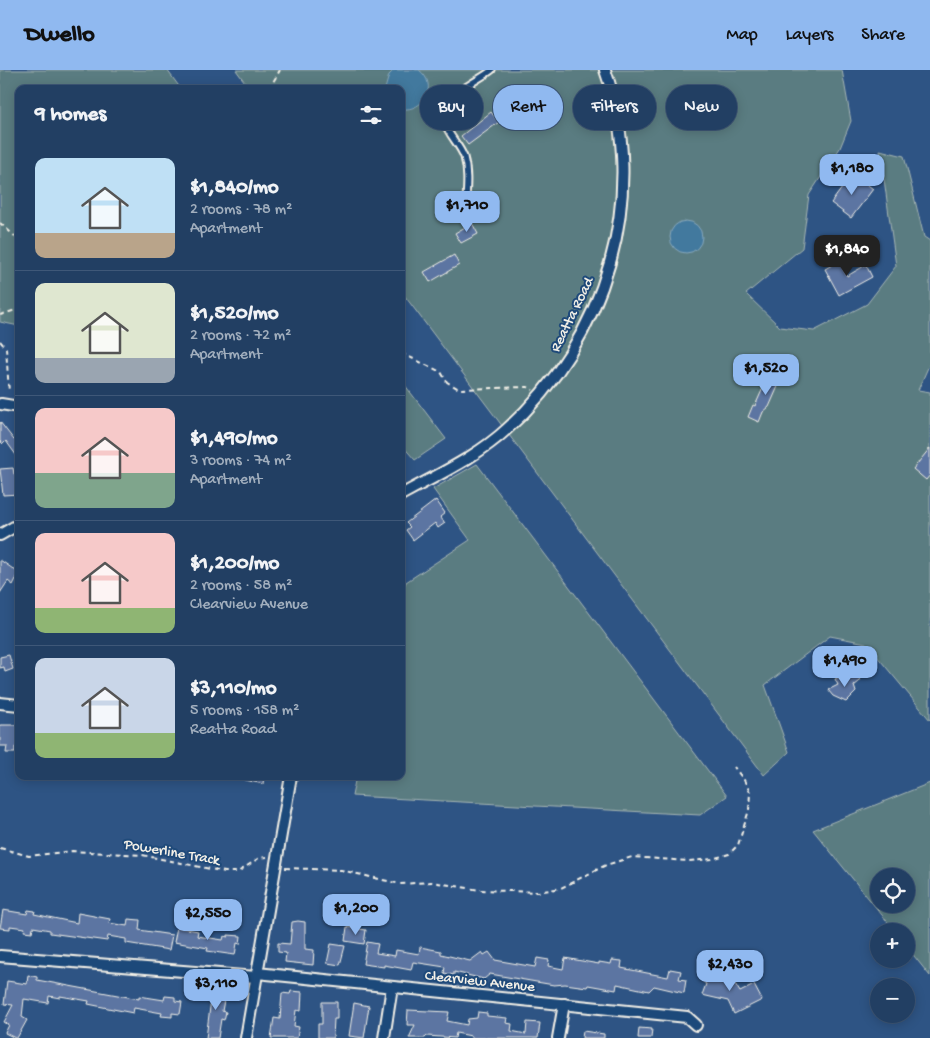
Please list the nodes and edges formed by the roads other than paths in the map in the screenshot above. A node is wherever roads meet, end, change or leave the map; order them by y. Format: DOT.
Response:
graph roads {
  1 [pos="492,70"];
  2 [pos="605,70"];
  3 [pos="466,200"];
  4 [pos="1,404"];
  5 [pos="15,406"];
  6 [pos="405,493"];
  7 [pos="15,526"];
  8 [pos="0,535"];
  9 [pos="0,703"];
  10 [pos="15,705"];
  11 [pos="290,780"];
  12 [pos="0,956"];
  13 [pos="257,975"];
  14 [pos="392,986"];
  15 [pos="564,1004"];
  16 [pos="696,1025"];
  17 [pos="246,1038"];
  18 [pos="384,1038"];
  19 [pos="558,1038"];
  1 -- 3 [label="lane"];
  2 -- 6 [label="street, Reatta Road"];
  4 -- 5 [label="street"];
  7 -- 8 [label="street"];
  9 -- 10 [label="street"];
  11 -- 13 [label="street"];
  12 -- 13 [label="street, Clearview Avenue"];
  13 -- 14 [label="street, Clearview Avenue"];
  13 -- 17 [label="street"];
  14 -- 15 [label="street, Clearview Avenue"];
  14 -- 18 [label="street"];
  15 -- 16 [label="street, Clearview Avenue"];
  15 -- 19 [label="street"];
}
